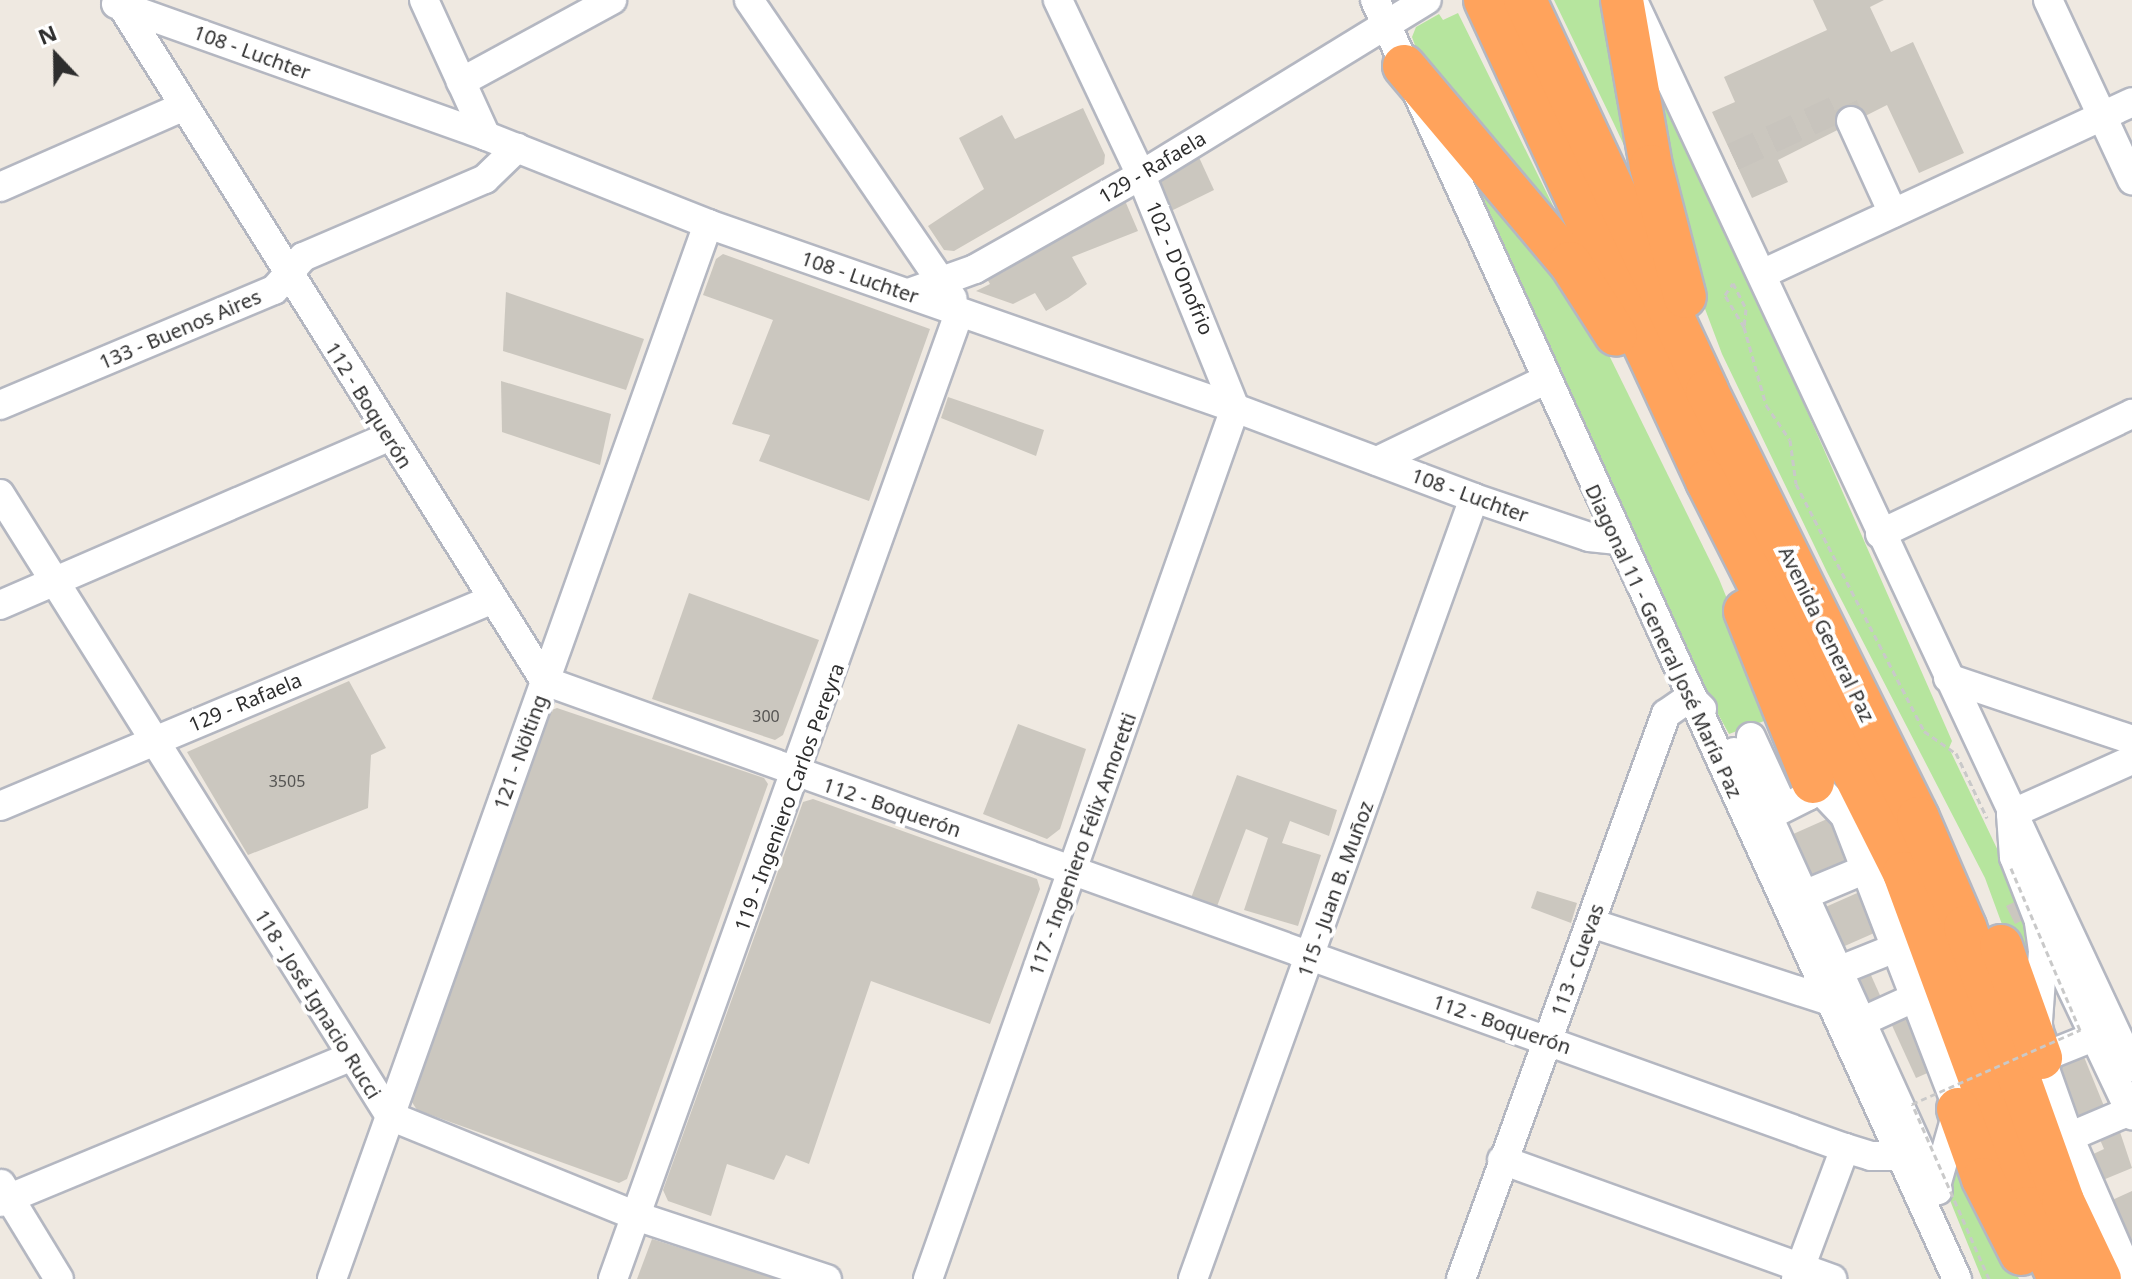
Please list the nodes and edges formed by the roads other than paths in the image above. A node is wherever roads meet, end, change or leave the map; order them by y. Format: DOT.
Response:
graph roads {
  1 [pos="424,0"];
  2 [pos="612,0"];
  3 [pos="749,0"];
  4 [pos="1058,0"];
  5 [pos="1427,0"];
  6 [pos="1485,0"];
  7 [pos="1525,0"];
  8 [pos="1622,0"];
  9 [pos="1633,0"];
  10 [pos="2048,0"];
  11 [pos="114,3"];
  12 [pos="1380,11"];
  13 [pos="1404,66"];
  14 [pos="461,82"];
  15 [pos="2132,102"];
  16 [pos="182,107"];
  17 [pos="2102,116"];
  18 [pos="1851,121"];
  19 [pos="486,136"];
  20 [pos="517,148"];
  21 [pos="1141,175"];
  22 [pos="2132,180"];
  23 [pos="0,187"];
  24 [pos="1893,213"];
  25 [pos="708,224"];
  26 [pos="1762,274"];
  27 [pos="288,275"];
  28 [pos="941,282"];
  29 [pos="909,293"];
  30 [pos="959,313"];
  31 [pos="1545,380"];
  32 [pos="0,405"];
  33 [pos="1235,408"];
  34 [pos="2132,414"];
  35 [pos="389,437"];
  36 [pos="1377,461"];
  37 [pos="1728,493"];
  38 [pos="0,494"];
  39 [pos="1474,498"];
  40 [pos="1880,534"];
  41 [pos="1618,540"];
  42 [pos="56,582"];
  43 [pos="491,600"];
  44 [pos="0,605"];
  45 [pos="1835,649"];
  46 [pos="1948,678"];
  47 [pos="545,681"];
  48 [pos="1690,697"];
  49 [pos="1751,737"];
  50 [pos="155,739"];
  51 [pos="2132,740"];
  52 [pos="2132,760"];
  53 [pos="798,773"];
  54 [pos="1788,802"];
  55 [pos="0,806"];
  56 [pos="2011,814"];
  57 [pos="1866,869"];
  58 [pos="1071,870"];
  59 [pos="1804,895"];
  60 [pos="2039,921"];
  61 [pos="1591,923"];
  62 [pos="1898,947"];
  63 [pos="1310,958"];
  64 [pos="1838,971"];
  65 [pos="1918,996"];
  66 [pos="1827,1000"];
  67 [pos="1861,1022"];
  68 [pos="2096,1036"];
  69 [pos="1548,1040"];
  70 [pos="350,1057"];
  71 [pos="2041,1058"];
  72 [pos="2132,1067"];
  73 [pos="1958,1109"];
  74 [pos="2131,1113"];
  75 [pos="390,1116"];
  76 [pos="2069,1137"];
  77 [pos="1845,1148"];
  78 [pos="1901,1156"];
  79 [pos="1502,1160"];
  80 [pos="1936,1186"];
  81 [pos="3,1194"];
  82 [pos="636,1216"];
  83 [pos="2122,1269"];
  84 [pos="1798,1273"];
  85 [pos="59,1279"];
  86 [pos="332,1279"];
  87 [pos="613,1279"];
  88 [pos="827,1279"];
  89 [pos="928,1279"];
  90 [pos="1193,1279"];
  91 [pos="1461,1279"];
  92 [pos="1832,1279"];
  93 [pos="1957,1279"];
  94 [pos="1970,1279"];
  95 [pos="2038,1279"];
  96 [pos="2059,1279"];
  1 -- 14 [label="street"];
  2 -- 14 [label="street"];
  3 -- 28 [label="street"];
  4 -- 21 [label="street, 102 - D'Onofrio"];
  5 -- 12 [label="street, 129 - Rafaela"];
  6 -- 37 [label="highway, Avenida General Paz"];
  7 -- 37 [label="highway, Avenida General Paz"];
  8 -- 37 [label="highway"];
  9 -- 26 [label="street"];
  10 -- 17 [label="street"];
  11 -- 16 [label="street, 112 - Boquerón"];
  11 -- 19 [label="street, 108 - Luchter"];
  12 -- 13 [label="street, Diagonal 11 - General José María Paz"];
  12 -- 21 [label="street, 129 - Rafaela"];
  13 -- 31 [label="street, Diagonal 11 - General José María Paz"];
  13 -- 37 [label="highway"];
  14 -- 19 [label="street"];
  15 -- 17 [label="street"];
  16 -- 23 [label="street"];
  16 -- 27 [label="street, 112 - Boquerón"];
  17 -- 22 [label="street"];
  17 -- 24 [label="street"];
  18 -- 24 [label="street"];
  19 -- 20 [label="street, 108 - Luchter"];
  20 -- 25 [label="street, 108 - Luchter"];
  20 -- 27 [label="street, 133 - Buenos Aires"];
  21 -- 28 [label="street, 129 - Rafaela"];
  21 -- 33 [label="street, 102 - D'Onofrio"];
  24 -- 26 [label="street"];
  25 -- 29 [label="street, 108 - Luchter"];
  25 -- 47 [label="street, 121 - Nölting"];
  26 -- 40 [label="street"];
  27 -- 32 [label="street, 133 - Buenos Aires"];
  27 -- 35 [label="street, 112 - Boquerón"];
  28 -- 29 [label="street, 129 - Rafaela"];
  28 -- 30 [label="street"];
  29 -- 30 [label="street, 108 - Luchter"];
  30 -- 33 [label="street, 108 - Luchter"];
  30 -- 53 [label="street, 119 - Ingeniero Carlos Pereyra"];
  31 -- 36 [label="street"];
  31 -- 41 [label="street, Diagonal 11 - General José María Paz"];
  33 -- 36 [label="street, 108 - Luchter"];
  33 -- 58 [label="street, 117 - Ingeniero Félix Amoretti"];
  34 -- 40 [label="street"];
  35 -- 42 [label="street"];
  35 -- 43 [label="street, 112 - Boquerón"];
  36 -- 39 [label="street, 108 - Luchter"];
  37 -- 45 [label="highway, Avenida General Paz"];
  37 -- 54 [label="highway"];
  37 -- 96 [label="highway, Avenida General Paz"];
  38 -- 42 [label="street, 118 - José Ignacio Rucci"];
  39 -- 41 [label="street, 108 - Luchter"];
  39 -- 63 [label="street, 115 - Juan B. Muñoz"];
  40 -- 46 [label="street"];
  41 -- 48 [label="street, Diagonal 11 - General José María Paz"];
  42 -- 44 [label="street"];
  42 -- 50 [label="street, 118 - José Ignacio Rucci"];
  43 -- 47 [label="street, 112 - Boquerón"];
  43 -- 50 [label="street, 129 - Rafaela"];
  45 -- 71 [label="highway"];
  45 -- 83 [label="highway, Avenida General Paz"];
  46 -- 51 [label="street"];
  46 -- 56 [label="street"];
  47 -- 53 [label="street, 112 - Boquerón"];
  47 -- 75 [label="street, 121 - Nölting"];
  48 -- 54 [label="street"];
  48 -- 61 [label="street, 113 - Cuevas"];
  48 -- 66 [label="street, Diagonal 11 - General José María Paz"];
  49 -- 54 [label="street"];
  50 -- 55 [label="street, 129 - Rafaela"];
  50 -- 70 [label="street, 118 - José Ignacio Rucci"];
  52 -- 56 [label="street"];
  53 -- 58 [label="street, 112 - Boquerón"];
  53 -- 82 [label="street, 119 - Ingeniero Carlos Pereyra"];
  54 -- 57 [label="street"];
  54 -- 59 [label="street"];
  56 -- 60 [label="street"];
  56 -- 72 [label="street"];
  57 -- 59 [label="street"];
  57 -- 62 [label="street"];
  58 -- 63 [label="street, 112 - Boquerón"];
  58 -- 89 [label="street, 117 - Ingeniero Félix Amoretti"];
  59 -- 64 [label="street"];
  60 -- 68 [label="street"];
  60 -- 71 [label="street"];
  61 -- 66 [label="street"];
  61 -- 69 [label="street, 113 - Cuevas"];
  62 -- 64 [label="street"];
  62 -- 65 [label="street"];
  63 -- 69 [label="street, 112 - Boquerón"];
  63 -- 90 [label="street, 115 - Juan B. Muñoz"];
  64 -- 67 [label="street"];
  65 -- 67 [label="street"];
  65 -- 73 [label="street"];
  66 -- 78 [label="street, Diagonal 11 - General José María Paz"];
  67 -- 80 [label="street"];
  68 -- 71 [label="street"];
  68 -- 74 [label="street"];
  69 -- 77 [label="street, 112 - Boquerón"];
  69 -- 79 [label="street, 113 - Cuevas"];
  70 -- 75 [label="street, 118 - José Ignacio Rucci"];
  70 -- 81 [label="street"];
  71 -- 76 [label="street"];
  73 -- 80 [label="street"];
  73 -- 95 [label="highway"];
  74 -- 76 [label="street"];
  75 -- 82 [label="street, 118 - José Ignacio Rucci"];
  75 -- 86 [label="street, 121 - Nölting"];
  76 -- 83 [label="street"];
  77 -- 78 [label="street, 112 - Boquerón"];
  77 -- 84 [label="street"];
  78 -- 93 [label="street, Diagonal 11 - General José María Paz"];
  79 -- 84 [label="street"];
  79 -- 91 [label="street, 113 - Cuevas"];
  80 -- 94 [label="street"];
  81 -- 85 [label="street"];
  82 -- 87 [label="street, 119 - Ingeniero Carlos Pereyra"];
  82 -- 88 [label="street, 118 - José Ignacio Rucci"];
  84 -- 92 [label="street"];
}
